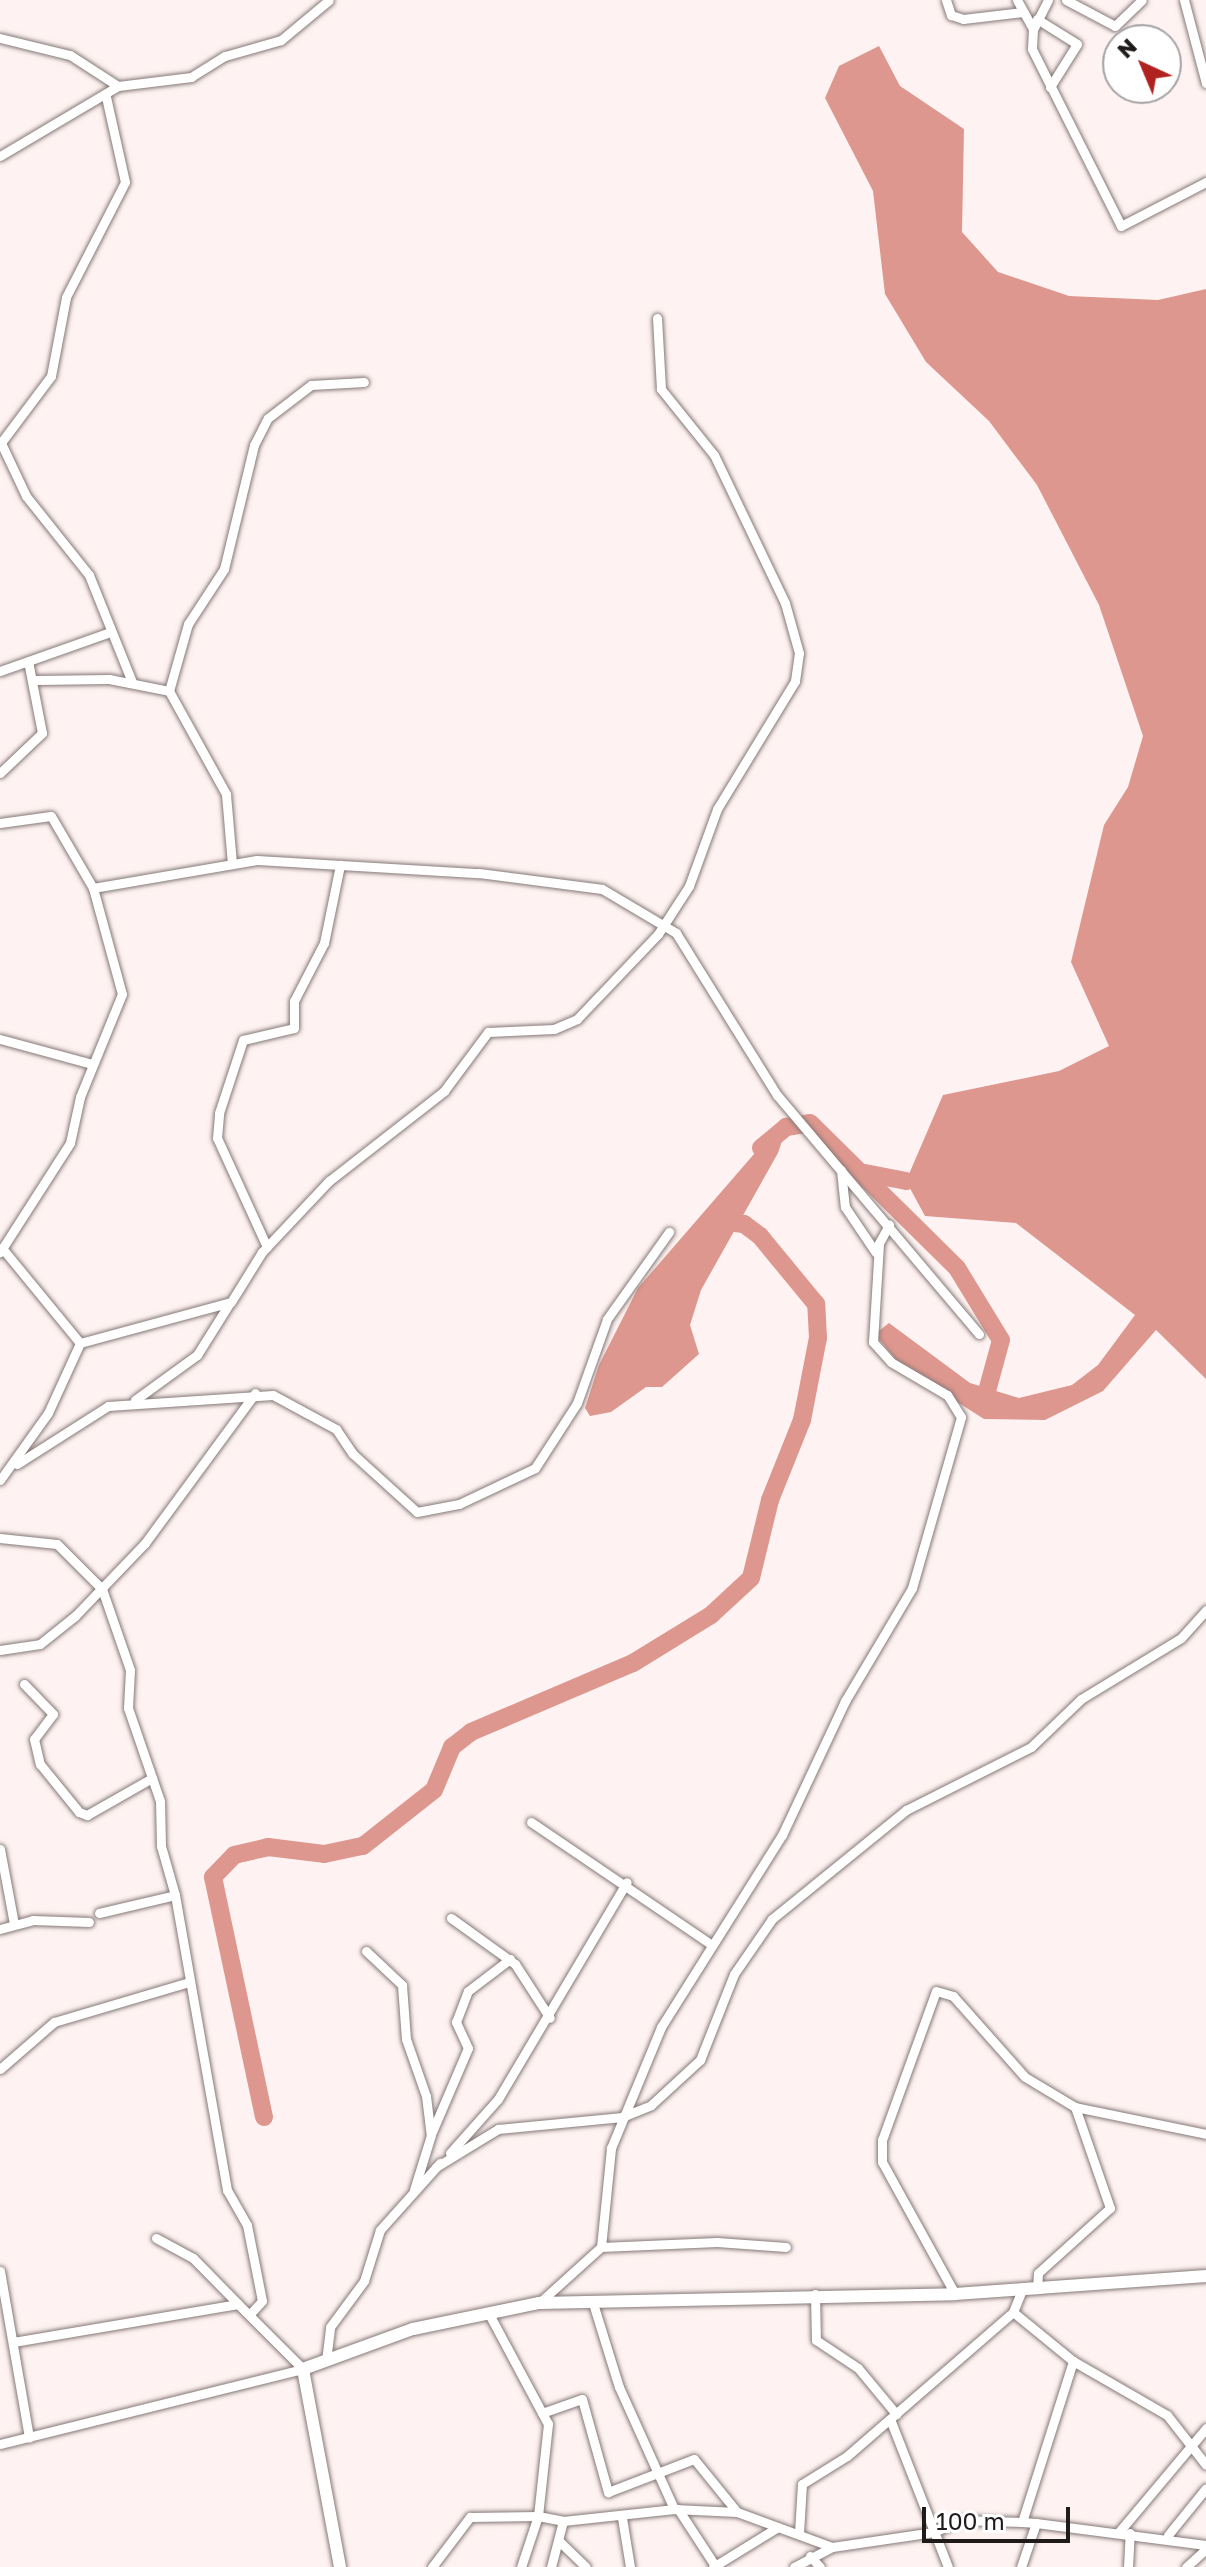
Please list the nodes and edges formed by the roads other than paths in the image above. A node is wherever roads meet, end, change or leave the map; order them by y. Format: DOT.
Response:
graph roads {
  1 [pos="329,0"];
  2 [pos="946,0"];
  3 [pos="1017,0"];
  4 [pos="1048,0"];
  5 [pos="1066,0"];
  6 [pos="1142,0"];
  7 [pos="1184,0"];
  8 [pos="1023,12"];
  9 [pos="1035,24"];
  10 [pos="0,38"];
  11 [pos="1206,83"];
  12 [pos="118,86"];
  13 [pos="1050,87"];
  14 [pos="106,97"];
  15 [pos="0,156"];
  16 [pos="1206,182"];
  17 [pos="657,318"];
  18 [pos="364,382"];
  19 [pos="1,444"];
  20 [pos="110,632"];
  21 [pos="28,661"];
  22 [pos="0,671"];
  23 [pos="36,680"];
  24 [pos="132,682"];
  25 [pos="169,691"];
  26 [pos="0,773"];
  27 [pos="0,823"];
  28 [pos="232,864"];
  29 [pos="340,865"];
  30 [pos="93,888"];
  31 [pos="665,924"];
  32 [pos="0,1039"];
  33 [pos="92,1064"];
  34 [pos="841,1170"];
  35 [pos="889,1225"];
  36 [pos="669,1232"];
  37 [pos="2,1243"];
  38 [pos="267,1247"];
  39 [pos="877,1256"];
  40 [pos="231,1302"];
  41 [pos="979,1334"];
  42 [pos="80,1343"];
  43 [pos="255,1393"];
  44 [pos="132,1401"];
  45 [pos="8,1471"];
  46 [pos="0,1480"];
  47 [pos="0,1538"];
  48 [pos="102,1589"];
  49 [pos="1206,1610"];
  50 [pos="0,1650"];
  51 [pos="24,1684"];
  52 [pos="152,1778"];
  53 [pos="531,1822"];
  54 [pos="0,1849"];
  55 [pos="627,1882"];
  56 [pos="175,1895"];
  57 [pos="99,1913"];
  58 [pos="451,1918"];
  59 [pos="89,1922"];
  60 [pos="14,1924"];
  61 [pos="0,1929"];
  62 [pos="712,1945"];
  63 [pos="366,1951"];
  64 [pos="510,1959"];
  65 [pos="189,1982"];
  66 [pos="550,2018"];
  67 [pos="0,2069"];
  68 [pos="1075,2107"];
  69 [pos="622,2117"];
  70 [pos="1206,2134"];
  71 [pos="431,2135"];
  72 [pos="436,2167"];
  73 [pos="413,2193"];
  74 [pos="156,2238"];
  75 [pos="601,2247"];
  76 [pos="786,2247"];
  77 [pos="0,2271"];
  78 [pos="1206,2276"];
  79 [pos="1037,2288"];
  80 [pos="1022,2290"];
  81 [pos="815,2293"];
  82 [pos="955,2294"];
  83 [pos="592,2300"];
  84 [pos="539,2303"];
  85 [pos="238,2304"];
  86 [pos="488,2312"];
  87 [pos="1013,2312"];
  88 [pos="251,2313"];
  89 [pos="13,2342"];
  90 [pos="326,2361"];
  91 [pos="1073,2361"];
  92 [pos="303,2369"];
  93 [pos="542,2413"];
  94 [pos="893,2416"];
  95 [pos="1206,2428"];
  96 [pos="29,2437"];
  97 [pos="0,2444"];
  98 [pos="1190,2444"];
  99 [pos="1206,2465"];
  100 [pos="655,2470"];
  101 [pos="1206,2488"];
  102 [pos="676,2509"];
  103 [pos="737,2512"];
  104 [pos="538,2516"];
  105 [pos="622,2518"];
  106 [pos="563,2521"];
  107 [pos="1022,2522"];
  108 [pos="1036,2523"];
  109 [pos="778,2527"];
  110 [pos="934,2532"];
  111 [pos="799,2533"];
  112 [pos="1118,2533"];
  113 [pos="1130,2533"];
  114 [pos="1168,2535"];
  115 [pos="559,2541"];
  116 [pos="832,2547"];
  117 [pos="1206,2547"];
  118 [pos="810,2556"];
  119 [pos="714,2566"];
  120 [pos="340,2567"];
  121 [pos="432,2567"];
  122 [pos="521,2567"];
  123 [pos="551,2567"];
  124 [pos="586,2567"];
  125 [pos="630,2567"];
  126 [pos="794,2567"];
  127 [pos="820,2567"];
  128 [pos="948,2567"];
  129 [pos="1021,2567"];
  130 [pos="1128,2567"];
  131 [pos="1186,2567"];
  1 -- 12 [label="street"];
  2 -- 8 [label="street"];
  3 -- 8 [label="street"];
  4 -- 9 [label="street"];
  5 -- 6 [label="street"];
  7 -- 11 [label="street"];
  8 -- 9 [label="street"];
  9 -- 13 [label="street"];
  9 -- 13 [label="street"];
  10 -- 12 [label="street"];
  12 -- 14 [label="street"];
  13 -- 16 [label="street"];
  14 -- 15 [label="street"];
  14 -- 19 [label="street"];
  17 -- 31 [label="street"];
  18 -- 25 [label="street"];
  19 -- 20 [label="street"];
  20 -- 21 [label="street"];
  20 -- 24 [label="street"];
  21 -- 22 [label="street"];
  21 -- 23 [label="street"];
  23 -- 24 [label="street"];
  23 -- 26 [label="street"];
  24 -- 25 [label="street"];
  25 -- 28 [label="street"];
  27 -- 30 [label="street"];
  28 -- 29 [label="street"];
  28 -- 30 [label="street"];
  29 -- 31 [label="street"];
  29 -- 38 [label="street"];
  30 -- 33 [label="street"];
  31 -- 34 [label="street"];
  31 -- 38 [label="street"];
  32 -- 33 [label="street"];
  33 -- 37 [label="street"];
  34 -- 35 [label="street"];
  34 -- 39 [label="street"];
  35 -- 39 [label="street"];
  35 -- 41 [label="street"];
  36 -- 43 [label="street"];
  37 -- 42 [label="street"];
  38 -- 40 [label="street"];
  39 -- 62 [label="street"];
  40 -- 42 [label="street"];
  40 -- 44 [label="street"];
  42 -- 45 [label="street"];
  43 -- 44 [label="street"];
  43 -- 48 [label="street"];
  44 -- 45 [label="street"];
  45 -- 46 [label="street"];
  47 -- 48 [label="street"];
  48 -- 50 [label="street"];
  48 -- 52 [label="street"];
  49 -- 69 [label="street"];
  51 -- 52 [label="street"];
  52 -- 56 [label="street"];
  53 -- 55 [label="street"];
  54 -- 60 [label="street"];
  55 -- 62 [label="street"];
  55 -- 66 [label="street"];
  56 -- 57 [label="street"];
  56 -- 65 [label="street"];
  58 -- 64 [label="street"];
  59 -- 60 [label="street"];
  60 -- 61 [label="street"];
  62 -- 69 [label="street"];
  63 -- 71 [label="street"];
  64 -- 66 [label="street"];
  64 -- 71 [label="street"];
  65 -- 67 [label="street"];
  65 -- 88 [label="street"];
  66 -- 72 [label="street"];
  68 -- 70 [label="street"];
  68 -- 79 [label="street"];
  68 -- 82 [label="street"];
  69 -- 72 [label="street"];
  69 -- 75 [label="street"];
  71 -- 73 [label="street"];
  72 -- 73 [label="street"];
  73 -- 90 [label="street"];
  74 -- 85 [label="street"];
  75 -- 76 [label="street"];
  75 -- 84 [label="street"];
  77 -- 89 [label="street"];
  78 -- 79 [label="street"];
  79 -- 80 [label="street"];
  80 -- 82 [label="street"];
  80 -- 87 [label="street"];
  81 -- 82 [label="street"];
  81 -- 83 [label="street"];
  81 -- 94 [label="street"];
  83 -- 84 [label="street"];
  83 -- 100 [label="street"];
  84 -- 86 [label="street"];
  85 -- 88 [label="street"];
  85 -- 89 [label="street"];
  86 -- 90 [label="street"];
  86 -- 93 [label="street"];
  87 -- 91 [label="street"];
  87 -- 94 [label="street"];
  88 -- 92 [label="street"];
  89 -- 96 [label="street"];
  90 -- 92 [label="street"];
  91 -- 98 [label="street"];
  91 -- 107 [label="street"];
  92 -- 96 [label="street"];
  92 -- 120 [label="street"];
  93 -- 100 [label="street"];
  93 -- 104 [label="street"];
  94 -- 110 [label="street"];
  94 -- 111 [label="street"];
  95 -- 98 [label="street"];
  96 -- 97 [label="street"];
  98 -- 99 [label="street"];
  98 -- 112 [label="street"];
  100 -- 102 [label="street"];
  100 -- 103 [label="street"];
  101 -- 114 [label="street"];
  102 -- 103 [label="street"];
  102 -- 105 [label="street"];
  102 -- 119 [label="street"];
  103 -- 109 [label="street"];
  104 -- 106 [label="street"];
  104 -- 121 [label="street"];
  104 -- 122 [label="street"];
  105 -- 106 [label="street"];
  105 -- 125 [label="street"];
  106 -- 115 [label="street"];
  107 -- 108 [label="street"];
  107 -- 110 [label="street"];
  108 -- 112 [label="street"];
  108 -- 129 [label="street"];
  109 -- 111 [label="street"];
  109 -- 119 [label="street"];
  110 -- 116 [label="street"];
  110 -- 128 [label="street"];
  111 -- 116 [label="street"];
  112 -- 113 [label="street"];
  113 -- 114 [label="street"];
  113 -- 130 [label="street"];
  114 -- 117 [label="street"];
  115 -- 123 [label="street"];
  115 -- 124 [label="street"];
  116 -- 118 [label="street"];
  117 -- 131 [label="street"];
  118 -- 126 [label="street"];
  118 -- 127 [label="street"];
}
